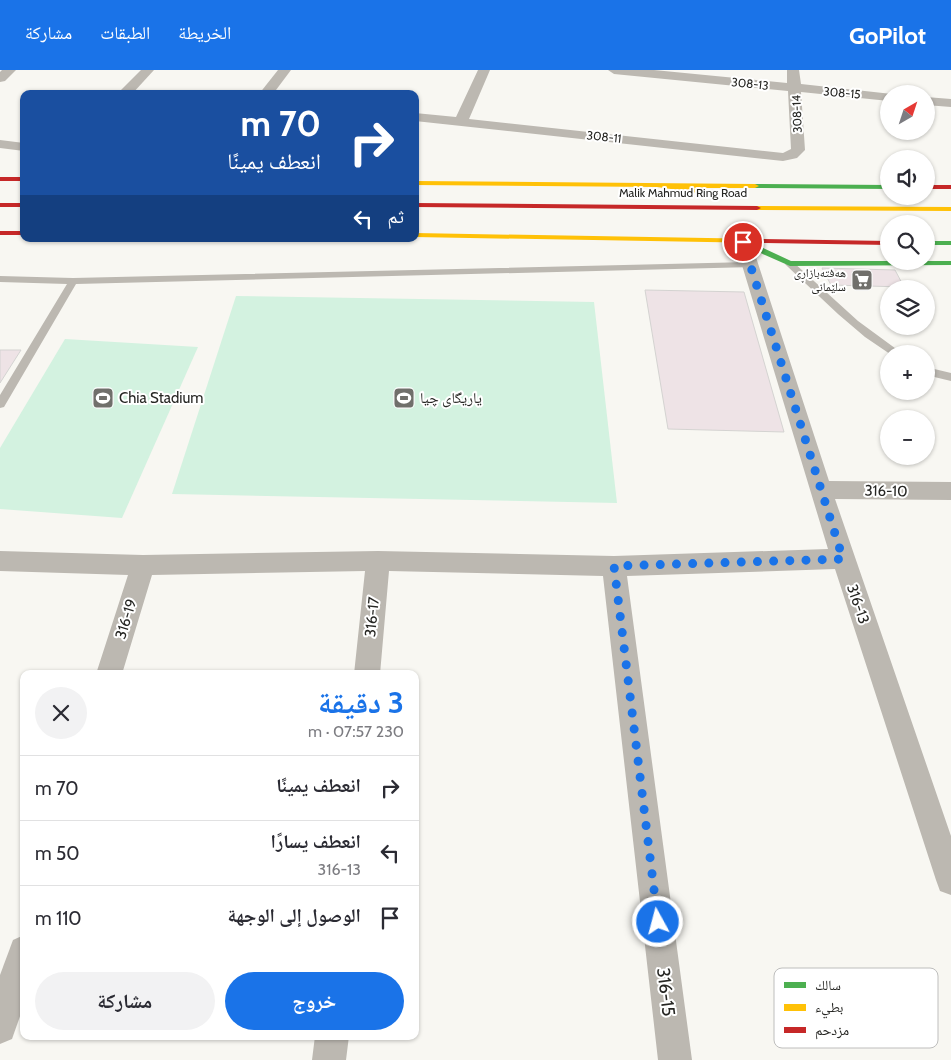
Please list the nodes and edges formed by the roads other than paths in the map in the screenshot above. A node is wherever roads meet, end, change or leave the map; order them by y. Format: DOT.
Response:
graph roads {
  1 [pos="10,70"];
  2 [pos="148,70"];
  3 [pos="285,70"];
  4 [pos="484,70"];
  5 [pos="614,70"];
  6 [pos="793,70"];
  7 [pos="0,78"];
  8 [pos="796,88"];
  9 [pos="128,90"];
  10 [pos="269,90"];
  11 [pos="880,96"];
  12 [pos="935,102"];
  13 [pos="951,103"];
  14 [pos="419,117"];
  15 [pos="461,122"];
  16 [pos="0,144"];
  17 [pos="20,146"];
  18 [pos="792,155"];
  19 [pos="0,179"];
  20 [pos="20,179"];
  21 [pos="419,183"];
  22 [pos="656,185"];
  23 [pos="880,187"];
  24 [pos="935,187"];
  25 [pos="951,187"];
  26 [pos="20,205"];
  27 [pos="419,205"];
  28 [pos="0,206"];
  29 [pos="818,207"];
  30 [pos="951,209"];
  31 [pos="0,233"];
  32 [pos="20,233"];
  33 [pos="419,235"];
  34 [pos="743,242"];
  35 [pos="880,243"];
  36 [pos="935,243"];
  37 [pos="951,243"];
  38 [pos="951,263"];
  39 [pos="790,264"];
  40 [pos="750,265"];
  41 [pos="0,279"];
  42 [pos="73,281"];
  43 [pos="882,345"];
  44 [pos="935,373"];
  45 [pos="951,377"];
  46 [pos="0,404"];
  47 [pos="822,490"];
  48 [pos="951,491"];
  49 [pos="843,559"];
  50 [pos="0,561"];
  51 [pos="378,561"];
  52 [pos="143,565"];
  53 [pos="614,566"];
  54 [pos="111,670"];
  55 [pos="367,670"];
  56 [pos="951,880"];
  57 [pos="20,963"];
  58 [pos="0,1027"];
  59 [pos="332,1040"];
  60 [pos="330,1060"];
  61 [pos="674,1060"];
  1 -- 7 [label="street"];
  2 -- 9 [label="street"];
  3 -- 10 [label="street"];
  4 -- 15 [label="street"];
  5 -- 8 [label="street, 308-13"];
  6 -- 8 [label="street, 308-14"];
  8 -- 11 [label="street, 308-15"];
  8 -- 18 [label="street, 308-14"];
  12 -- 13 [label="street"];
  14 -- 15 [label="street, 308-11"];
  15 -- 18 [label="street, 308-11"];
  16 -- 17 [label="street"];
  19 -- 20 [label="main road"];
  21 -- 22 [label="main road"];
  22 -- 23 [label="main road"];
  22 -- 29 [label="main road"];
  24 -- 25 [label="main road"];
  26 -- 28 [label="main road"];
  27 -- 29 [label="main road, Malik Mahmud Ring Road"];
  29 -- 30 [label="main road, Malik Mahmud Ring Road"];
  31 -- 32 [label="main road"];
  33 -- 34 [label="main road"];
  34 -- 35 [label="main road"];
  34 -- 39 [label="main road"];
  34 -- 40 [label="street, 316-13"];
  36 -- 37 [label="main road"];
  38 -- 39 [label="main road"];
  39 -- 43 [label="lane"];
  40 -- 42 [label="lane"];
  40 -- 47 [label="street, 316-13"];
  41 -- 42 [label="lane"];
  42 -- 46 [label="lane"];
  44 -- 45 [label="lane"];
  47 -- 48 [label="street, 316-10"];
  47 -- 49 [label="street, 316-13"];
  49 -- 53 [label="street"];
  49 -- 56 [label="street, 316-13"];
  50 -- 52 [label="street"];
  51 -- 52 [label="street"];
  51 -- 53 [label="street"];
  51 -- 55 [label="street, 316-17"];
  52 -- 54 [label="street, 316-19"];
  53 -- 61 [label="street, 316-15"];
  57 -- 58 [label="street"];
  59 -- 60 [label="street"];
}
